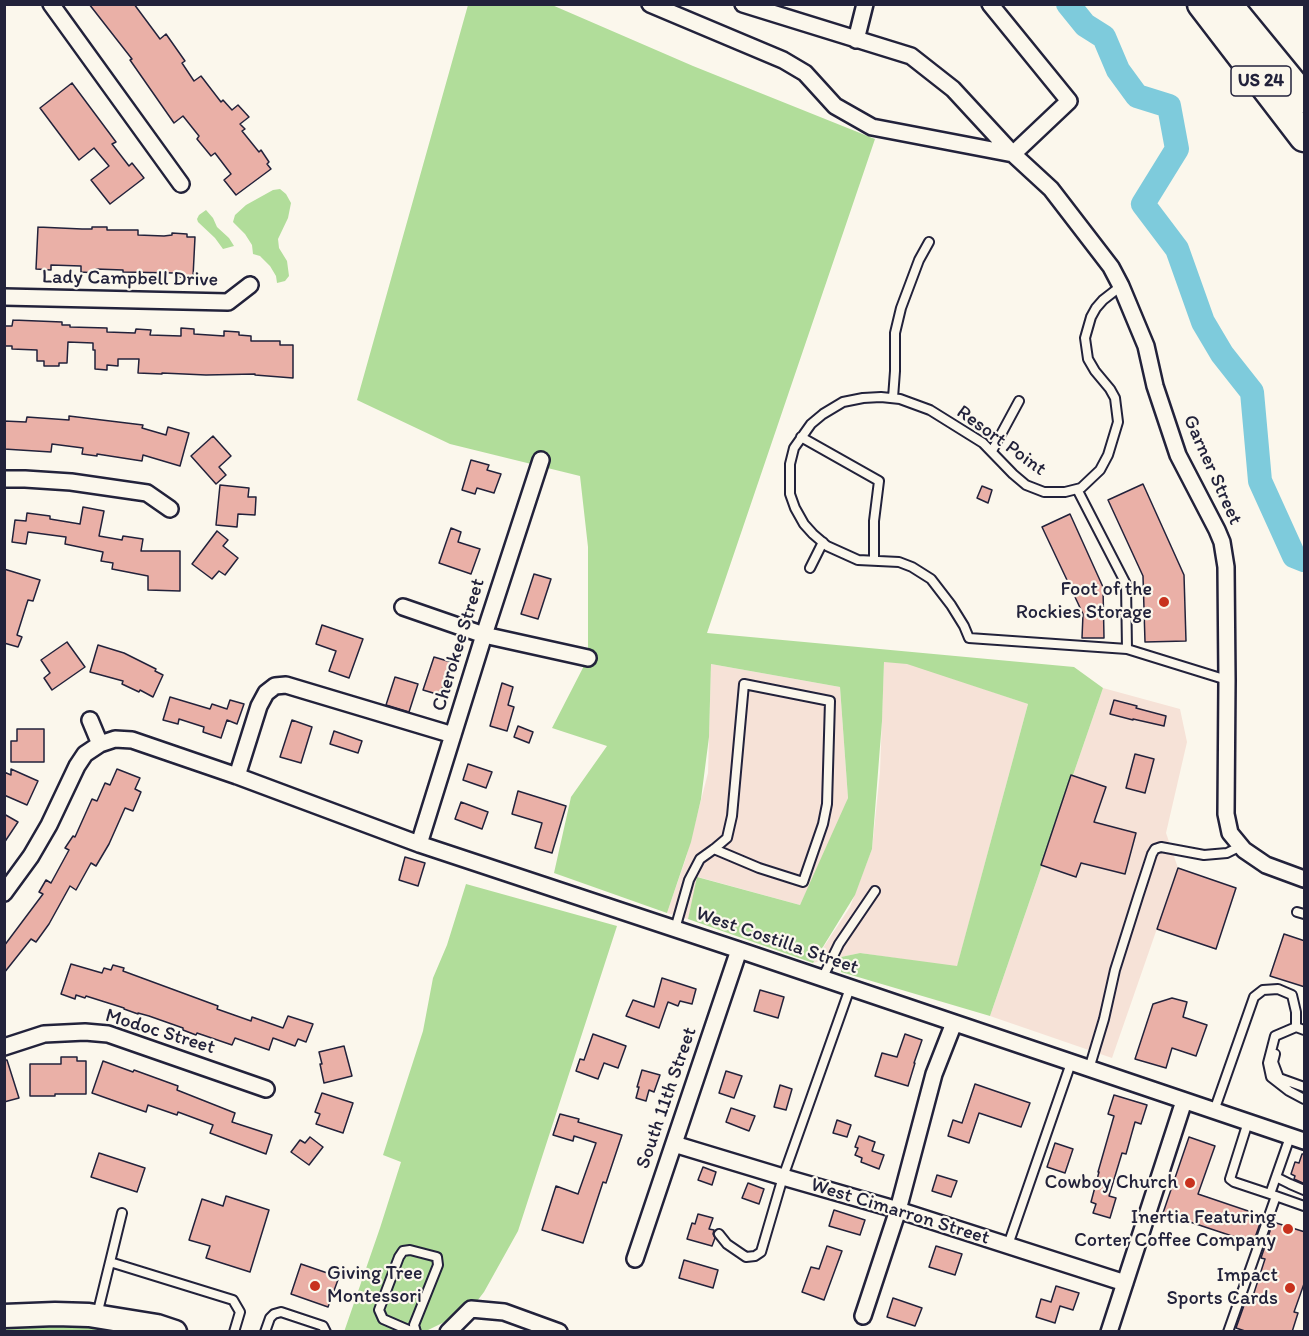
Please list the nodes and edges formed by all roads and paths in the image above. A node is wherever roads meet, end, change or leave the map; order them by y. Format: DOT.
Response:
graph roads {
  1 [pos="51,4"];
  2 [pos="650,4"];
  3 [pos="743,4"];
  4 [pos="865,4"];
  5 [pos="990,4"];
  6 [pos="1202,4"];
  7 [pos="1227,4"];
  8 [pos="765,8"];
  9 [pos="856,40"];
  10 [pos="1305,98"];
  11 [pos="1305,137"];
  12 [pos="1013,154"];
  13 [pos="181,184"];
  14 [pos="929,242"];
  15 [pos="250,285"];
  16 [pos="1121,286"];
  17 [pos="4,297"];
  18 [pos="893,398"];
  19 [pos="1019,401"];
  20 [pos="801,437"];
  21 [pos="992,451"];
  22 [pos="541,460"];
  23 [pos="4,479"];
  24 [pos="1077,489"];
  25 [pos="170,509"];
  26 [pos="823,542"];
  27 [pos="874,560"];
  28 [pos="810,568"];
  29 [pos="404,607"];
  30 [pos="484,635"];
  31 [pos="1127,649"];
  32 [pos="588,658"];
  33 [pos="1227,680"];
  34 [pos="90,720"];
  35 [pos="453,735"];
  36 [pos="100,744"];
  37 [pos="237,776"];
  38 [pos="419,844"];
  39 [pos="1241,846"];
  40 [pos="714,849"];
  41 [pos="1305,879"];
  42 [pos="875,891"];
  43 [pos="4,893"];
  44 [pos="675,929"];
  45 [pos="739,950"];
  46 [pos="822,979"];
  47 [pos="849,988"];
  48 [pos="954,1023"];
  49 [pos="1300,1028"];
  50 [pos="1279,1035"];
  51 [pos="4,1047"];
  52 [pos="1071,1063"];
  53 [pos="1089,1069"];
  54 [pos="1305,1087"];
  55 [pos="266,1089"];
  56 [pos="1305,1099"];
  57 [pos="1184,1101"];
  58 [pos="1214,1111"];
  59 [pos="1248,1122"];
  60 [pos="1297,1139"];
  61 [pos="674,1144"];
  62 [pos="1276,1177"];
  63 [pos="783,1178"];
  64 [pos="1305,1190"];
  65 [pos="1273,1195"];
  66 [pos="1305,1206"];
  67 [pos="898,1210"];
  68 [pos="122,1213"];
  69 [pos="719,1234"];
  70 [pos="1008,1245"];
  71 [pos="635,1258"];
  72 [pos="110,1262"];
  73 [pos="1125,1283"];
  74 [pos="4,1316"];
  75 [pos="97,1316"];
  76 [pos="863,1316"];
  77 [pos="175,1332"];
  78 [pos="234,1332"];
  79 [pos="266,1332"];
  80 [pos="326,1332"];
  81 [pos="414,1332"];
  82 [pos="448,1332"];
  83 [pos="559,1332"];
  84 [pos="1109,1332"];
  85 [pos="1228,1332"];
  1 -- 13 [label="street"];
  2 -- 12 [label="street"];
  3 -- 8 [label="street, Garner Street"];
  4 -- 9 [label="street"];
  5 -- 12 [label="street"];
  6 -- 11 [label="highway, US 24"];
  7 -- 10 [label="highway, US 24"];
  8 -- 9 [label="street, Garner Street"];
  9 -- 12 [label="street, Garner Street"];
  12 -- 16 [label="street, Garner Street"];
  14 -- 18 [label="lane"];
  15 -- 17 [label="street, Lady Campbell Drive"];
  16 -- 24 [label="lane"];
  16 -- 33 [label="street, Garner Street"];
  18 -- 20 [label="lane, Resort Point"];
  18 -- 21 [label="lane, Resort Point"];
  19 -- 21 [label="lane"];
  20 -- 26 [label="lane, Resort Point"];
  20 -- 27 [label="lane"];
  21 -- 24 [label="lane, Resort Point"];
  22 -- 30 [label="street, Cherokee Street"];
  23 -- 25 [label="street"];
  24 -- 31 [label="lane"];
  26 -- 27 [label="lane, Resort Point"];
  26 -- 28 [label="lane"];
  27 -- 31 [label="lane, Resort Point"];
  29 -- 30 [label="street"];
  30 -- 32 [label="street"];
  30 -- 35 [label="street, Cherokee Street"];
  31 -- 33 [label="lane, Resort Point"];
  33 -- 39 [label="street, Garner Street"];
  34 -- 36 [label="street"];
  35 -- 37 [label="street"];
  35 -- 38 [label="street, Cherokee Street"];
  36 -- 37 [label="street"];
  36 -- 43 [label="street"];
  37 -- 38 [label="street, West Costilla Street"];
  38 -- 44 [label="street, West Costilla Street"];
  39 -- 41 [label="street, Garner Street"];
  39 -- 53 [label="lane"];
  40 -- 40 [label="lane"];
  40 -- 44 [label="lane"];
  42 -- 46 [label="lane"];
  44 -- 45 [label="street, West Costilla Street"];
  45 -- 46 [label="street, West Costilla Street"];
  45 -- 61 [label="street, South 11th Street"];
  46 -- 47 [label="street, West Costilla Street"];
  47 -- 48 [label="street, West Costilla Street"];
  47 -- 63 [label="lane"];
  48 -- 52 [label="street, West Costilla Street"];
  48 -- 67 [label="street"];
  49 -- 50 [label="lane"];
  49 -- 58 [label="lane"];
  50 -- 54 [label="lane"];
  50 -- 56 [label="lane"];
  51 -- 55 [label="street, Modoc Street"];
  52 -- 53 [label="street, West Costilla Street"];
  52 -- 70 [label="lane"];
  53 -- 57 [label="street, West Costilla Street"];
  57 -- 58 [label="street, West Costilla Street"];
  57 -- 73 [label="street"];
  58 -- 59 [label="street, West Costilla Street"];
  59 -- 60 [label="street, West Costilla Street"];
  59 -- 65 [label="lane"];
  60 -- 62 [label="lane"];
  61 -- 63 [label="street, West Cimarron Street"];
  61 -- 71 [label="street, South 11th Street"];
  62 -- 64 [label="lane"];
  62 -- 65 [label="lane"];
  63 -- 67 [label="street, West Cimarron Street"];
  63 -- 69 [label="lane"];
  65 -- 66 [label="lane"];
  65 -- 85 [label="lane"];
  67 -- 70 [label="street, West Cimarron Street"];
  67 -- 76 [label="street"];
  68 -- 72 [label="lane"];
  70 -- 73 [label="street, West Cimarron Street"];
  72 -- 75 [label="lane"];
  72 -- 78 [label="lane"];
  73 -- 84 [label="street"];
  74 -- 75 [label="street"];
  75 -- 77 [label="street"];
  79 -- 80 [label="lane"];
  81 -- 81 [label="lane"];
  82 -- 83 [label="street"];
}
